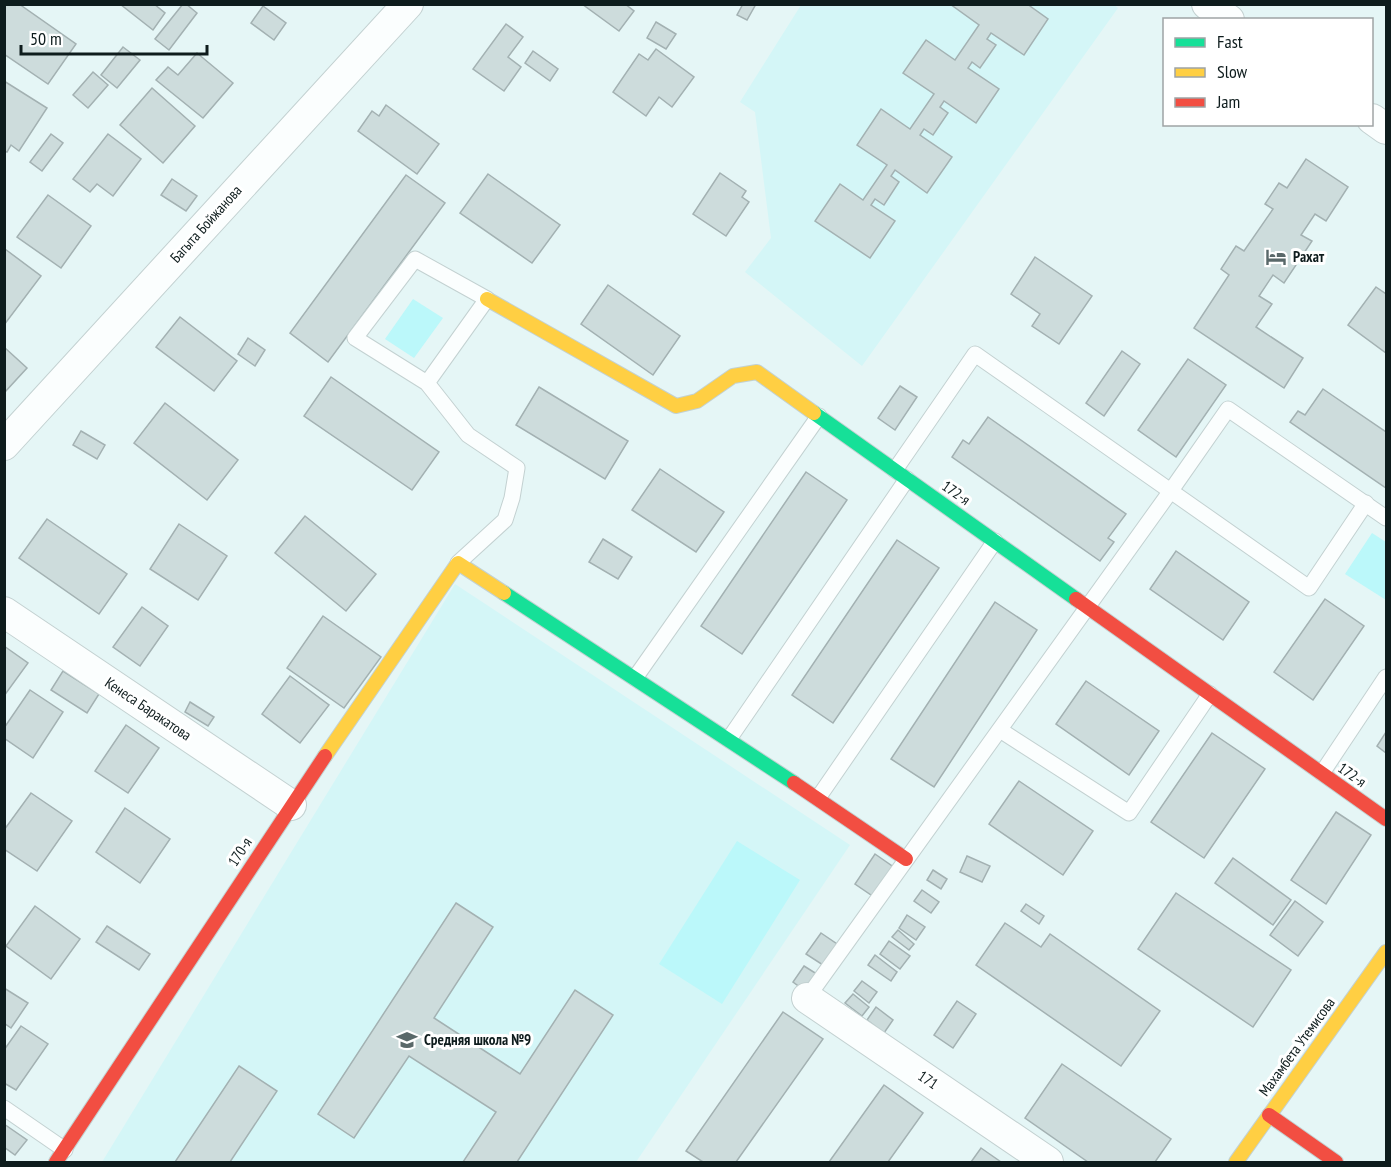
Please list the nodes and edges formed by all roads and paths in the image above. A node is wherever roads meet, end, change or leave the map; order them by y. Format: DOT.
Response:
graph roads {
  1 [pos="408,4"];
  2 [pos="1373,120"];
  3 [pos="1386,129"];
  4 [pos="487,299"];
  5 [pos="427,383"];
  6 [pos="819,416"];
  7 [pos="4,445"];
  8 [pos="901,474"];
  9 [pos="1170,492"];
  10 [pos="1366,503"];
  11 [pos="1386,518"];
  12 [pos="995,541"];
  13 [pos="458,564"];
  14 [pos="1087,607"];
  15 [pos="4,612"];
  16 [pos="1386,677"];
  17 [pos="635,678"];
  18 [pos="1210,694"];
  19 [pos="1000,730"];
  20 [pos="729,739"];
  21 [pos="1322,773"];
  22 [pos="818,798"];
  23 [pos="291,805"];
  24 [pos="1386,819"];
  25 [pos="906,860"];
  26 [pos="1386,952"];
  27 [pos="807,998"];
  28 [pos="4,1108"];
  29 [pos="1269,1116"];
  30 [pos="60,1156"];
  31 [pos="1048,1162"];
  32 [pos="1236,1162"];
  33 [pos="1336,1162"];
  1 -- 7 [label="street, Багыта Бойжанова"];
  2 -- 3 [label="street"];
  4 -- 5 [label="lane"];
  4 -- 5 [label="lane"];
  4 -- 6 [label="street, 172-я"];
  5 -- 13 [label="lane"];
  6 -- 8 [label="street, 172-я"];
  6 -- 17 [label="lane"];
  8 -- 9 [label="lane"];
  8 -- 12 [label="street, 172-я"];
  8 -- 20 [label="lane"];
  9 -- 10 [label="lane"];
  9 -- 10 [label="lane"];
  9 -- 14 [label="lane"];
  10 -- 11 [label="lane"];
  12 -- 14 [label="street, 172-я"];
  12 -- 22 [label="lane"];
  13 -- 17 [label="street"];
  13 -- 23 [label="street, 170-я"];
  14 -- 18 [label="street, 172-я"];
  14 -- 19 [label="lane"];
  15 -- 23 [label="street, Кенеса Баракатова"];
  16 -- 21 [label="lane"];
  17 -- 20 [label="street"];
  18 -- 19 [label="lane"];
  18 -- 21 [label="street, 172-я"];
  19 -- 25 [label="lane"];
  20 -- 22 [label="street"];
  21 -- 24 [label="street, 172-я"];
  22 -- 25 [label="street"];
  23 -- 30 [label="street, 170-я"];
  25 -- 27 [label="lane"];
  26 -- 29 [label="street, Махамбета Утемисова"];
  27 -- 31 [label="street, 171"];
  28 -- 30 [label="lane"];
  29 -- 32 [label="street, Махамбета Утемисова"];
  29 -- 33 [label="street"];
}
